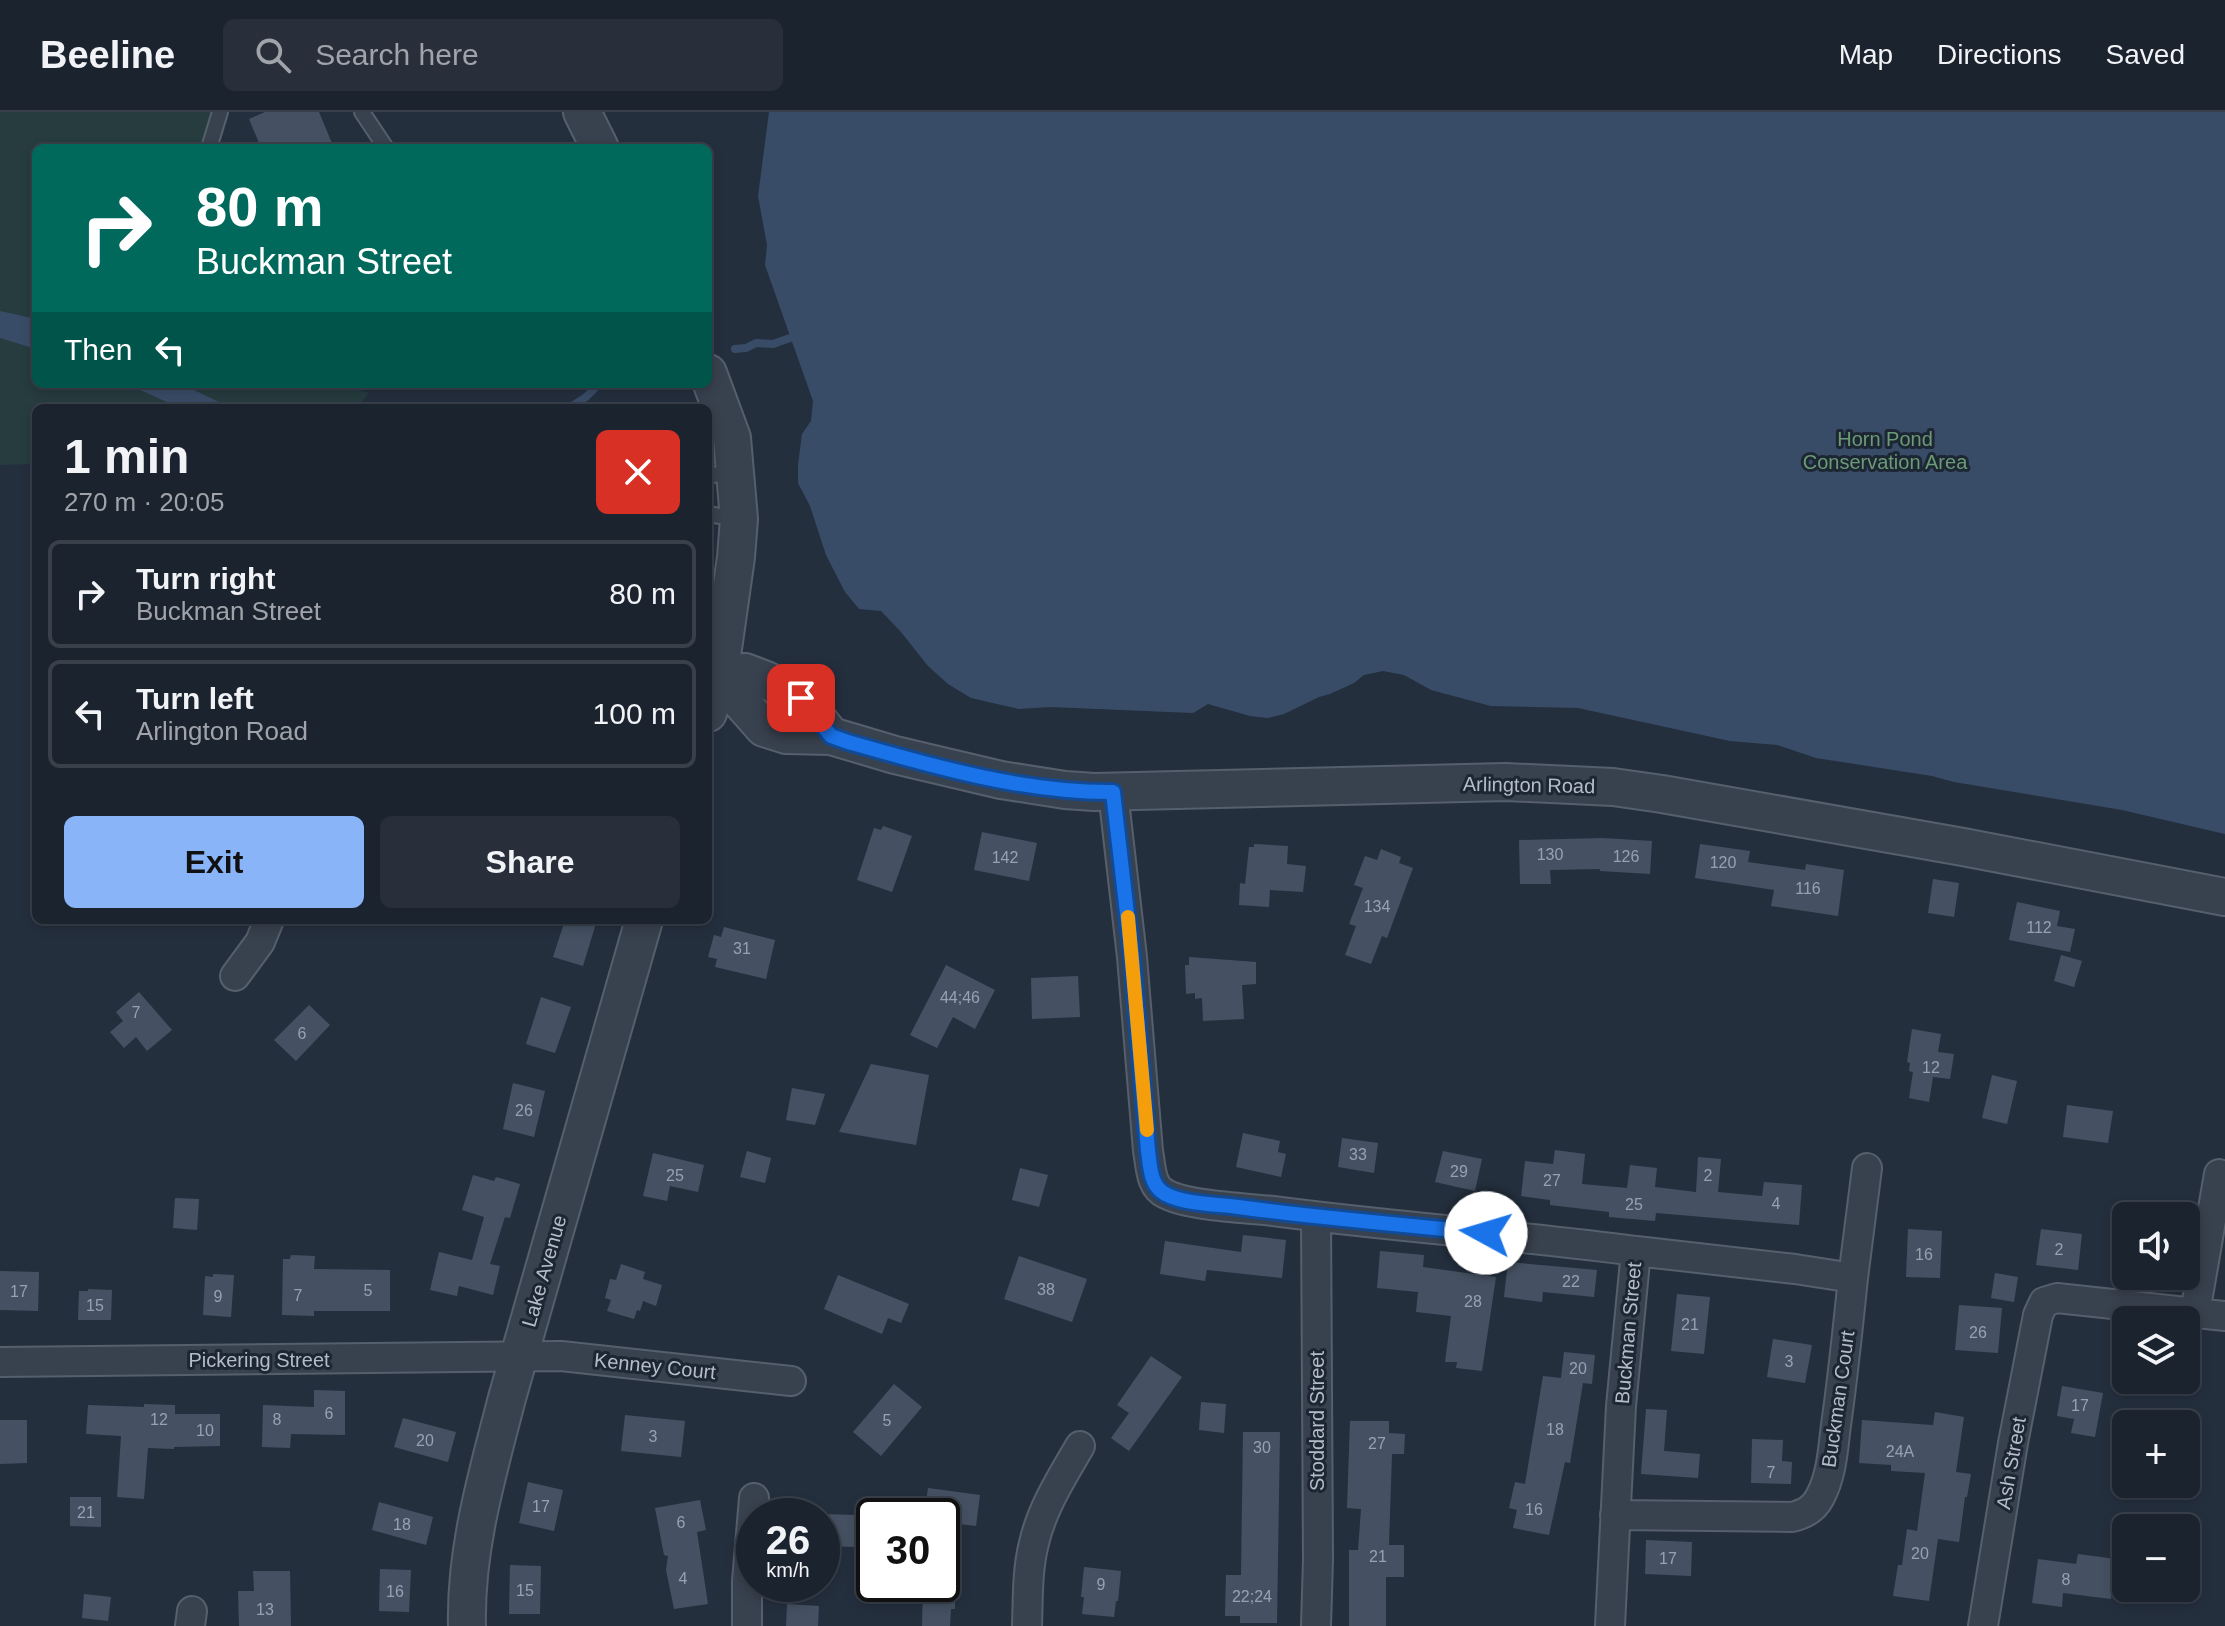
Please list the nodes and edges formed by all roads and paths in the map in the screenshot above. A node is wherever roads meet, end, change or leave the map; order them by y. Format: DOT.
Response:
graph roads {
  1 [pos="220,112"];
  2 [pos="362,112"];
  3 [pos="582,112"];
  4 [pos="210,144"];
  5 [pos="383,144"];
  6 [pos="598,144"];
  7 [pos="712,384"];
  8 [pos="722,474"];
  9 [pos="723,517"];
  10 [pos="714,676"];
  11 [pos="1113,792"];
  12 [pos="2225,897"];
  13 [pos="267,924"];
  14 [pos="643,924"];
  15 [pos="235,976"];
  16 [pos="1867,1168"];
  17 [pos="2219,1174"];
  18 [pos="1316,1217"];
  19 [pos="1636,1251"];
  20 [pos="1853,1278"];
  21 [pos="2131,1306"];
  22 [pos="2196,1306"];
  23 [pos="2200,1314"];
  24 [pos="2225,1316"];
  25 [pos="519,1358"];
  26 [pos="0,1362"];
  27 [pos="791,1381"];
  28 [pos="1080,1446"];
  29 [pos="1615,1515"];
  30 [pos="747,1602"];
  31 [pos="467,1626"];
  32 [pos="747,1626"];
  33 [pos="1027,1626"];
  34 [pos="1316,1626"];
  35 [pos="1610,1626"];
  36 [pos="1983,1626"];
  1 -- 4 [label="lane"];
  2 -- 5 [label="lane"];
  3 -- 6 [label="street"];
  7 -- 8 [label="street"];
  8 -- 9 [label="street"];
  9 -- 10 [label="street"];
  10 -- 11 [label="street, Arlington Road"];
  11 -- 12 [label="street, Arlington Road"];
  11 -- 18 [label="street, Buckman Street"];
  13 -- 15 [label="street"];
  14 -- 25 [label="street, Lake Avenue"];
  16 -- 20 [label="street, Buckman Court"];
  17 -- 22 [label="street"];
  18 -- 19 [label="street, Buckman Street"];
  18 -- 34 [label="street, Stoddard Street"];
  19 -- 20 [label="street"];
  19 -- 29 [label="street, Buckman Street"];
  20 -- 29 [label="street, Buckman Court"];
  21 -- 36 [label="street, Ash Street"];
  23 -- 24 [label="street"];
  25 -- 26 [label="street, Pickering Street"];
  25 -- 27 [label="street, Kenney Court"];
  25 -- 31 [label="street, Lake Avenue"];
  28 -- 33 [label="street"];
  29 -- 35 [label="street, Buckman Street"];
  30 -- 32 [label="street"];
}
